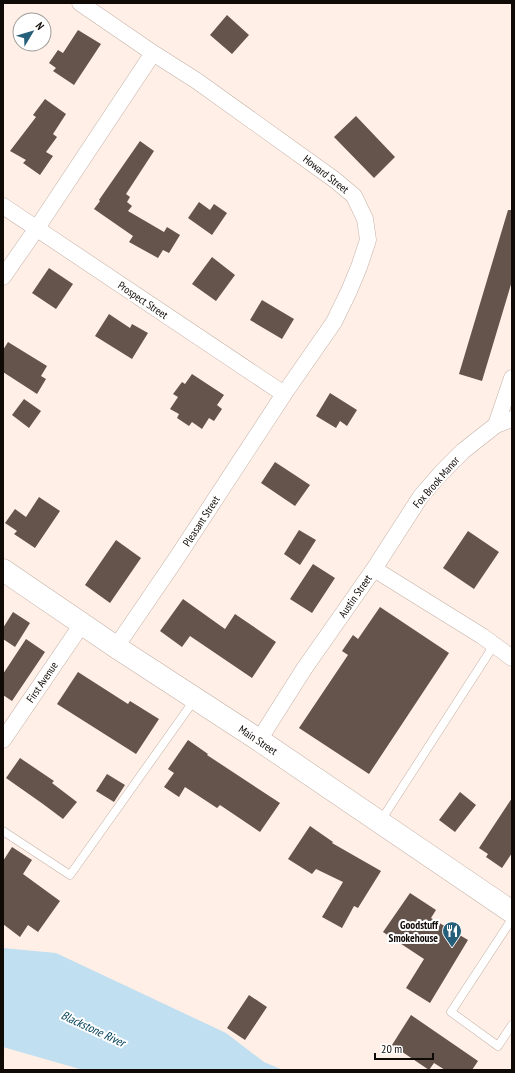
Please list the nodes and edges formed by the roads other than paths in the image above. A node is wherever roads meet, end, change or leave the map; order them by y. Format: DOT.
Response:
graph roads {
  1 [pos="80,3"];
  2 [pos="153,53"];
  3 [pos="3,206"];
  4 [pos="37,228"];
  5 [pos="3,277"];
  6 [pos="512,378"];
  7 [pos="284,394"];
  8 [pos="512,419"];
  9 [pos="496,425"];
  10 [pos="374,569"];
  11 [pos="3,570"];
  12 [pos="82,624"];
  13 [pos="494,645"];
  14 [pos="116,647"];
  15 [pos="512,658"];
  16 [pos="196,698"];
  17 [pos="3,740"];
  18 [pos="258,740"];
  19 [pos="380,822"];
  20 [pos="3,831"];
  21 [pos="512,912"];
  22 [pos="512,919"];
  23 [pos="512,1025"];
  1 -- 2 [label="street, Howard Street"];
  2 -- 4 [label="street"];
  2 -- 7 [label="street, Howard Street"];
  3 -- 4 [label="street, Prospect Street"];
  4 -- 5 [label="street"];
  4 -- 7 [label="street, Prospect Street"];
  6 -- 9 [label="street"];
  7 -- 14 [label="street, Pleasant Street"];
  8 -- 9 [label="street, Fox Brook Manor"];
  9 -- 10 [label="street, Fox Brook Manor"];
  10 -- 13 [label="street, Austin Street"];
  10 -- 18 [label="street, Austin Street"];
  11 -- 12 [label="main road, Main Street"];
  12 -- 14 [label="main road, Main Street"];
  12 -- 17 [label="street, First Avenue"];
  13 -- 15 [label="street, Austin Street"];
  13 -- 19 [label="lane"];
  14 -- 16 [label="main road, Main Street"];
  16 -- 18 [label="main road, Main Street"];
  16 -- 20 [label="lane"];
  18 -- 19 [label="main road, Main Street"];
  19 -- 21 [label="main road, Main Street"];
  22 -- 23 [label="lane"];
}
